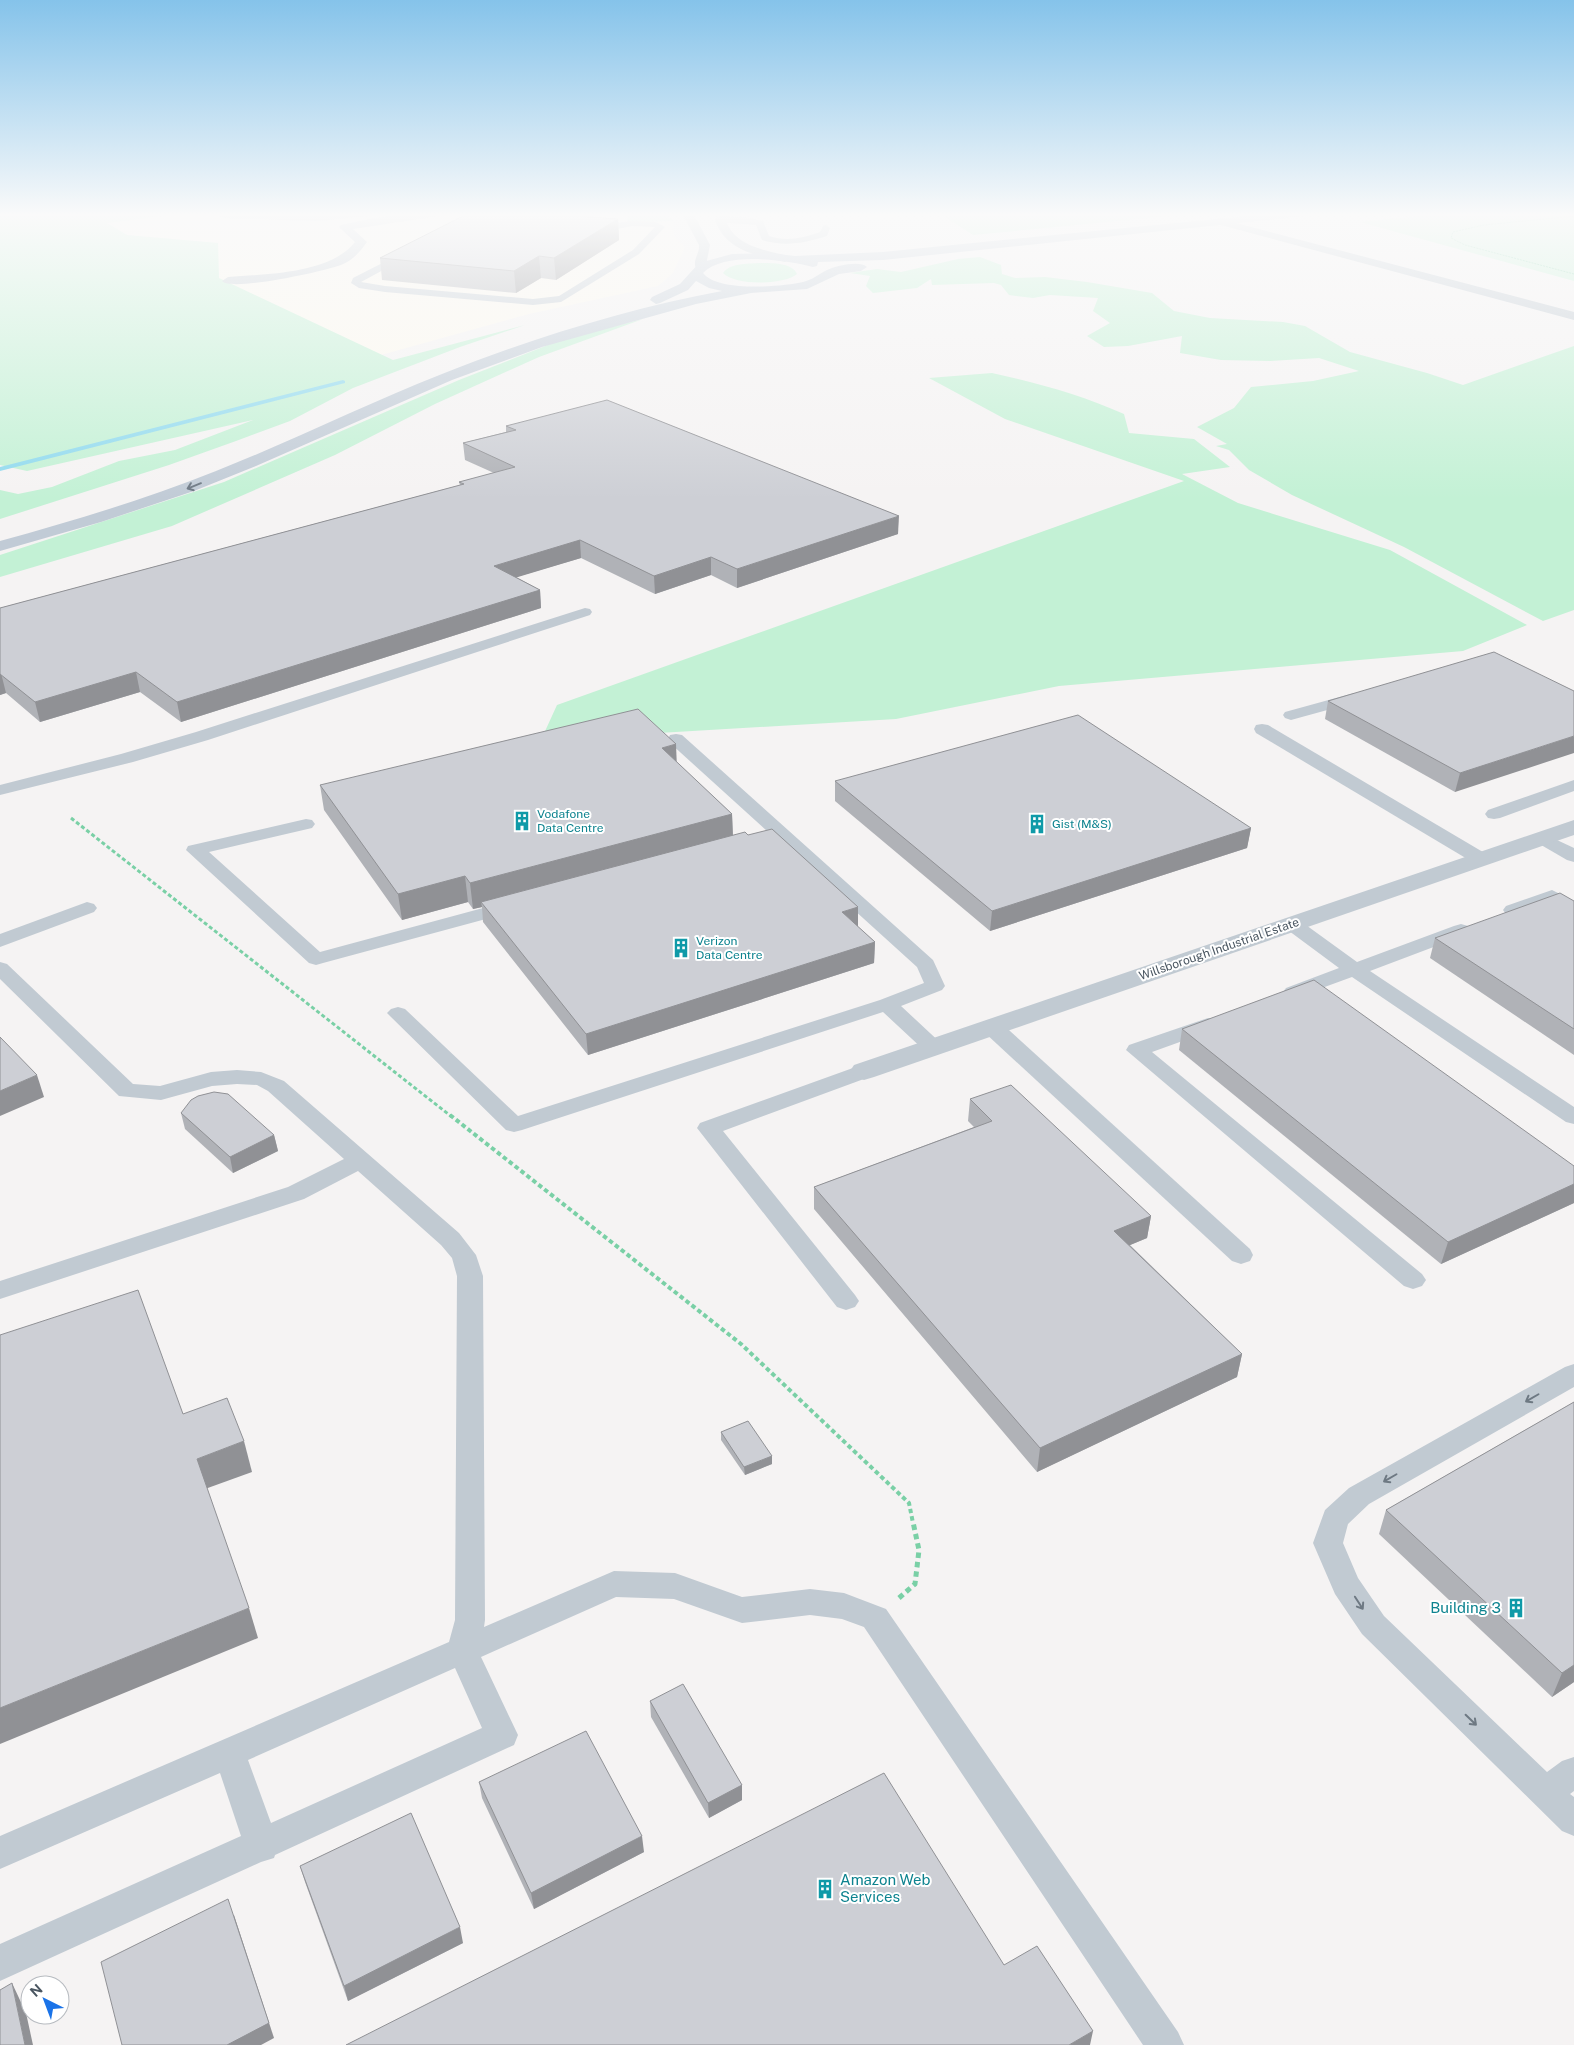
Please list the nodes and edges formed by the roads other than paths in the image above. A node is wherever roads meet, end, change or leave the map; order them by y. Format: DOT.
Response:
graph roads {
  1 [pos="629,308"];
  2 [pos="658,308"];
  3 [pos="1546,308"];
  4 [pos="1574,316"];
  5 [pos="0,535"];
  6 [pos="0,546"];
  7 [pos="585,612"];
  8 [pos="1365,694"];
  9 [pos="1291,716"];
  10 [pos="1262,730"];
  11 [pos="676,739"];
  12 [pos="1574,785"];
  13 [pos="0,790"];
  14 [pos="1494,814"];
  15 [pos="306,824"];
  16 [pos="1574,827"];
  17 [pos="1542,838"];
  18 [pos="1574,856"];
  19 [pos="1481,859"];
  20 [pos="525,903"];
  21 [pos="87,908"];
  22 [pos="1574,909"];
  23 [pos="1292,924"];
  24 [pos="0,941"];
  25 [pos="0,968"];
  26 [pos="1355,970"];
  27 [pos="1273,1000"];
  28 [pos="887,1004"];
  29 [pos="398,1014"];
  30 [pos="1228,1016"];
  31 [pos="992,1027"];
  32 [pos="934,1047"];
  33 [pos="864,1071"];
  34 [pos="1574,1117"];
  35 [pos="361,1160"];
  36 [pos="1240,1255"];
  37 [pos="1413,1280"];
  38 [pos="0,1290"];
  39 [pos="846,1302"];
  40 [pos="1574,1374"];
  41 [pos="462,1651"];
  42 [pos="229,1752"];
  43 [pos="1574,1772"];
  44 [pos="1546,1792"];
  45 [pos="1574,1820"];
  46 [pos="262,1846"];
  47 [pos="0,1853"];
  48 [pos="0,1964"];
  49 [pos="1165,2045"];
  1 -- 5 [label="main road"];
  2 -- 6 [label="main road, one-way"];
  3 -- 4 [label="street"];
  7 -- 13 [label="lane"];
  8 -- 9 [label="lane"];
  10 -- 19 [label="lane"];
  11 -- 28 [label="lane"];
  12 -- 14 [label="lane"];
  15 -- 20 [label="lane"];
  16 -- 17 [label="street, Willsborough Industrial Estate"];
  17 -- 18 [label="lane"];
  17 -- 19 [label="street, Willsborough Industrial Estate"];
  19 -- 23 [label="street, Willsborough Industrial Estate"];
  21 -- 24 [label="lane"];
  22 -- 26 [label="lane"];
  23 -- 26 [label="lane"];
  23 -- 31 [label="street, Willsborough Industrial Estate"];
  25 -- 35 [label="lane"];
  26 -- 27 [label="lane"];
  26 -- 34 [label="lane"];
  28 -- 29 [label="lane"];
  28 -- 32 [label="lane"];
  30 -- 37 [label="lane"];
  31 -- 32 [label="street, Willsborough Industrial Estate"];
  31 -- 36 [label="lane"];
  32 -- 33 [label="street, Willsborough Industrial Estate"];
  33 -- 39 [label="lane"];
  35 -- 38 [label="lane"];
  35 -- 41 [label="lane"];
  40 -- 44 [label="lane, one-way"];
  41 -- 42 [label="lane"];
  41 -- 46 [label="lane"];
  41 -- 49 [label="lane"];
  42 -- 46 [label="lane"];
  42 -- 47 [label="lane"];
  43 -- 44 [label="lane"];
  44 -- 45 [label="lane"];
  46 -- 48 [label="lane"];
}
